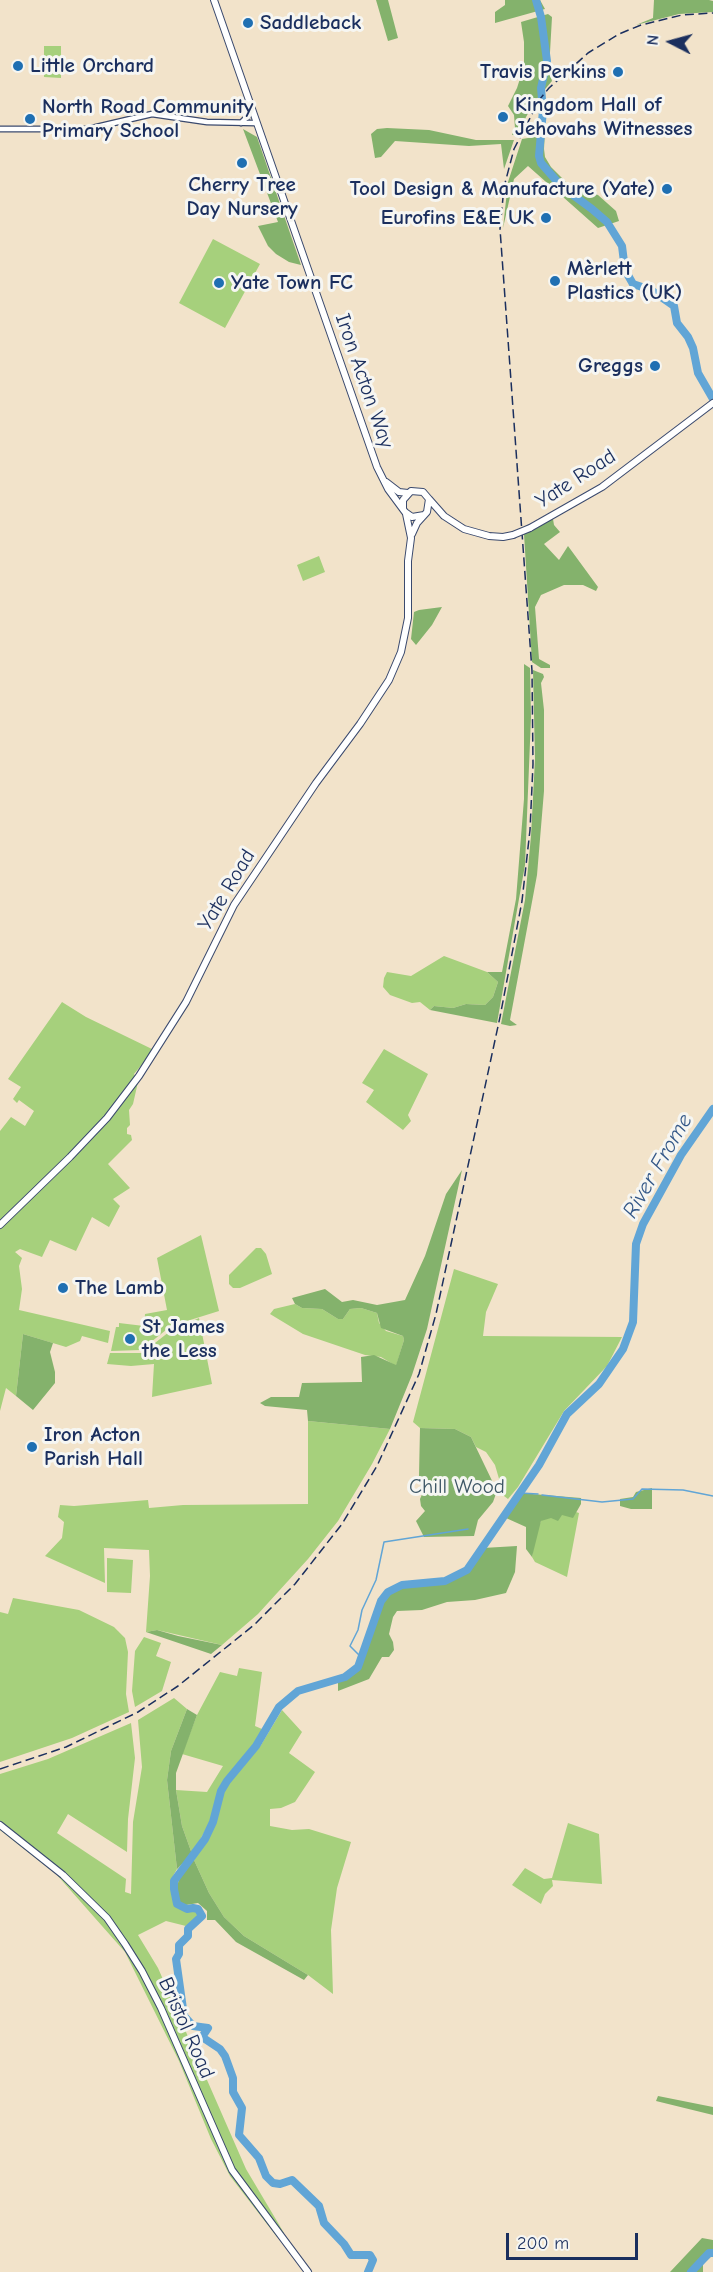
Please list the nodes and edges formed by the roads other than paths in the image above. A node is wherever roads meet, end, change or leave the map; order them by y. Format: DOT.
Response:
graph roads {
  1 [pos="214,0"];
  2 [pos="251,108"];
  3 [pos="241,123"];
  4 [pos="256,123"];
  5 [pos="0,129"];
  6 [pos="712,404"];
  7 [pos="384,480"];
  8 [pos="408,493"];
  9 [pos="429,499"];
  10 [pos="405,511"];
  11 [pos="425,514"];
  12 [pos="444,516"];
  13 [pos="411,538"];
  14 [pos="0,1225"];
  15 [pos="0,1825"];
  16 [pos="308,2272"];
  1 -- 2 [label="main road, Iron Acton Way"];
  2 -- 3 [label="street"];
  2 -- 4 [label="main road, Iron Acton Way"];
  3 -- 4 [label="street"];
  3 -- 5 [label="street"];
  4 -- 7 [label="main road, Iron Acton Way"];
  6 -- 12 [label="main road, Yate Road, bridge"];
  7 -- 8 [label="main road, Iron Acton Way"];
  7 -- 10 [label="main road, Iron Acton Way"];
  8 -- 9 [label="main road"];
  8 -- 10 [label="main road"];
  9 -- 11 [label="main road"];
  9 -- 12 [label="main road, Yate Road"];
  10 -- 11 [label="main road"];
  10 -- 13 [label="main road, Yate Road"];
  11 -- 12 [label="main road, Yate Road"];
  11 -- 13 [label="main road, Yate Road"];
  13 -- 14 [label="main road, Yate Road"];
  15 -- 16 [label="main road, Bristol Road"];
}
